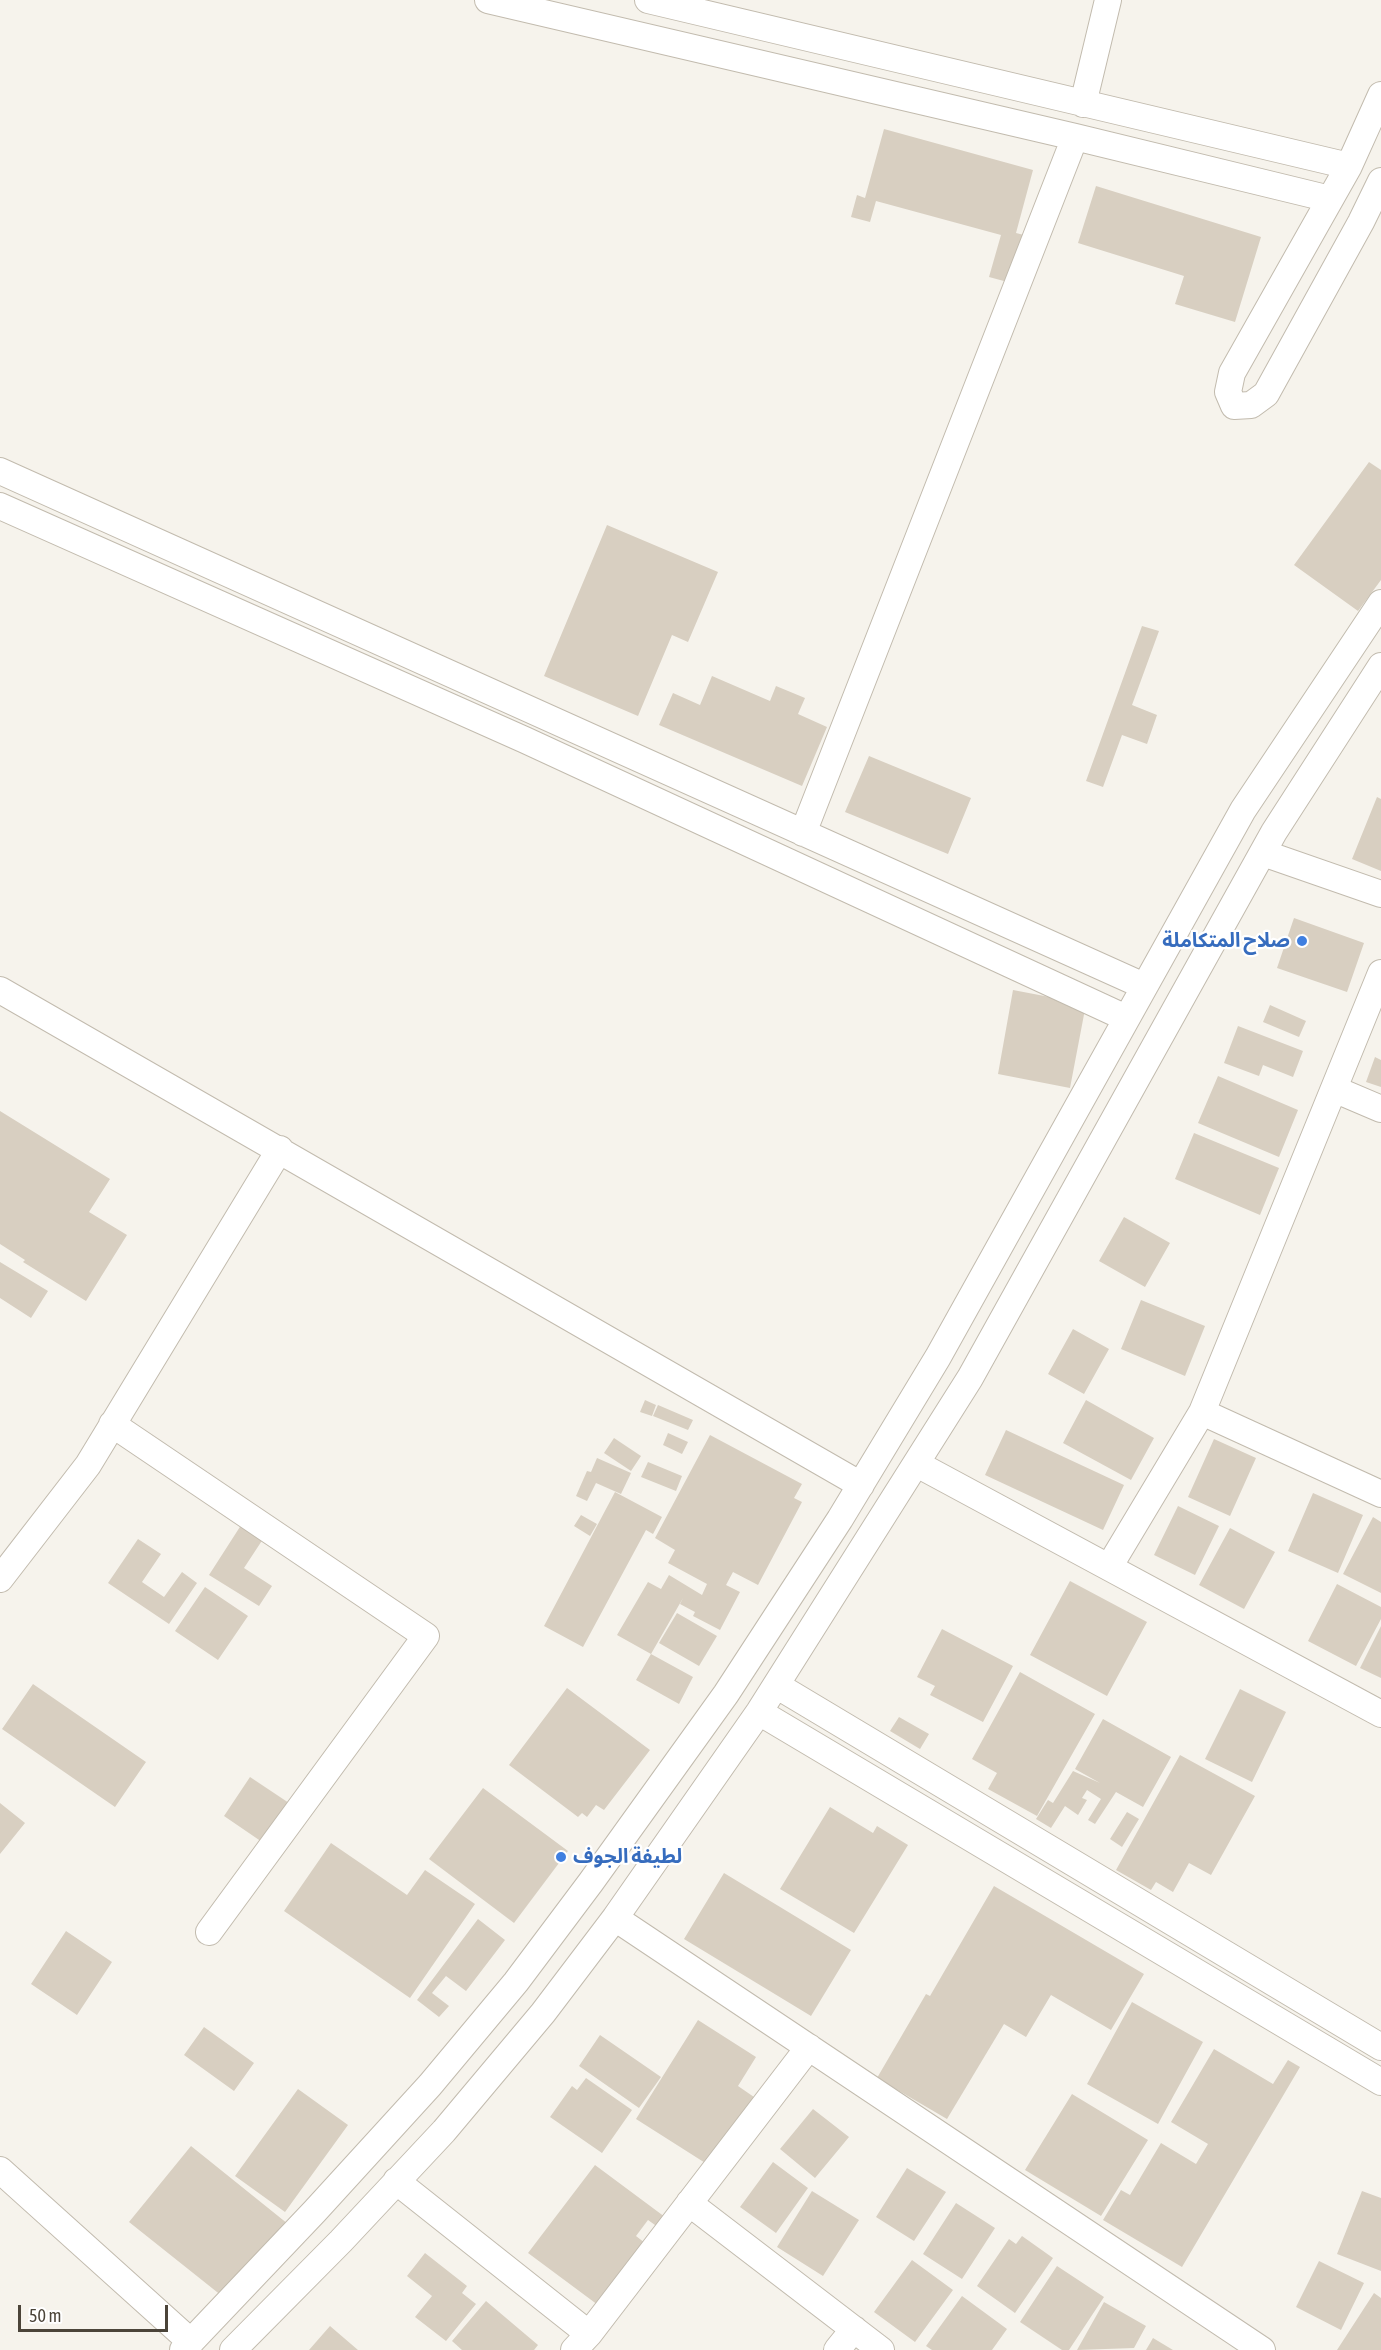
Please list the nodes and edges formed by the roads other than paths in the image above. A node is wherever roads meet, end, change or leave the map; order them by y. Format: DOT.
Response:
graph roads {
  1 [pos="488,0"];
  2 [pos="648,0"];
  3 [pos="1108,0"];
  4 [pos="1381,95"];
  5 [pos="1083,104"];
  6 [pos="1076,137"];
  7 [pos="1349,166"];
  8 [pos="1381,181"];
  9 [pos="1330,199"];
  10 [pos="0,471"];
  11 [pos="0,506"];
  12 [pos="1381,603"];
  13 [pos="1381,666"];
  14 [pos="1371,700"];
  15 [pos="803,833"];
  16 [pos="1263,853"];
  17 [pos="1381,894"];
  18 [pos="1381,973"];
  19 [pos="1144,986"];
  20 [pos="0,990"];
  21 [pos="1126,1018"];
  22 [pos="1334,1089"];
  23 [pos="1381,1109"];
  24 [pos="280,1149"];
  25 [pos="1202,1412"];
  26 [pos="112,1424"];
  27 [pos="917,1464"];
  28 [pos="861,1485"];
  29 [pos="1379,1486"];
  30 [pos="1109,1567"];
  31 [pos="0,1579"];
  32 [pos="776,1685"];
  33 [pos="759,1712"];
  34 [pos="1381,1714"];
  35 [pos="615,1918"];
  36 [pos="208,1932"];
  37 [pos="809,2047"];
  38 [pos="1381,2047"];
  39 [pos="1381,2082"];
  40 [pos="0,2170"];
  41 [pos="396,2181"];
  42 [pos="689,2203"];
  43 [pos="854,2329"];
  44 [pos="581,2342"];
  45 [pos="1231,2342"];
  46 [pos="187,2346"];
  47 [pos="233,2350"];
  48 [pos="837,2350"];
  49 [pos="881,2350"];
  50 [pos="1262,2350"];
  1 -- 6 [label="street"];
  2 -- 5 [label="street"];
  3 -- 5 [label="street"];
  4 -- 7 [label="street"];
  5 -- 7 [label="street"];
  6 -- 9 [label="street"];
  6 -- 15 [label="street"];
  7 -- 9 [label="street"];
  8 -- 9 [label="street"];
  10 -- 15 [label="street"];
  11 -- 21 [label="street"];
  12 -- 19 [label="street"];
  13 -- 14 [label="street"];
  14 -- 16 [label="street"];
  15 -- 19 [label="street"];
  16 -- 17 [label="street"];
  16 -- 27 [label="street"];
  18 -- 22 [label="street"];
  19 -- 21 [label="street"];
  20 -- 24 [label="street"];
  21 -- 28 [label="street"];
  22 -- 23 [label="street"];
  22 -- 25 [label="street"];
  24 -- 26 [label="street"];
  24 -- 28 [label="street"];
  25 -- 29 [label="street"];
  25 -- 30 [label="street"];
  26 -- 31 [label="street"];
  26 -- 36 [label="street"];
  27 -- 30 [label="street"];
  27 -- 32 [label="street"];
  28 -- 46 [label="street"];
  30 -- 34 [label="street"];
  32 -- 33 [label="street"];
  32 -- 38 [label="street"];
  33 -- 35 [label="street"];
  33 -- 39 [label="street"];
  35 -- 37 [label="street"];
  35 -- 41 [label="street"];
  37 -- 42 [label="street"];
  37 -- 45 [label="street"];
  40 -- 46 [label="street"];
  41 -- 44 [label="street"];
  41 -- 47 [label="street"];
  42 -- 43 [label="street"];
  42 -- 44 [label="street"];
  43 -- 48 [label="street"];
  43 -- 49 [label="street"];
  45 -- 50 [label="street"];
}
